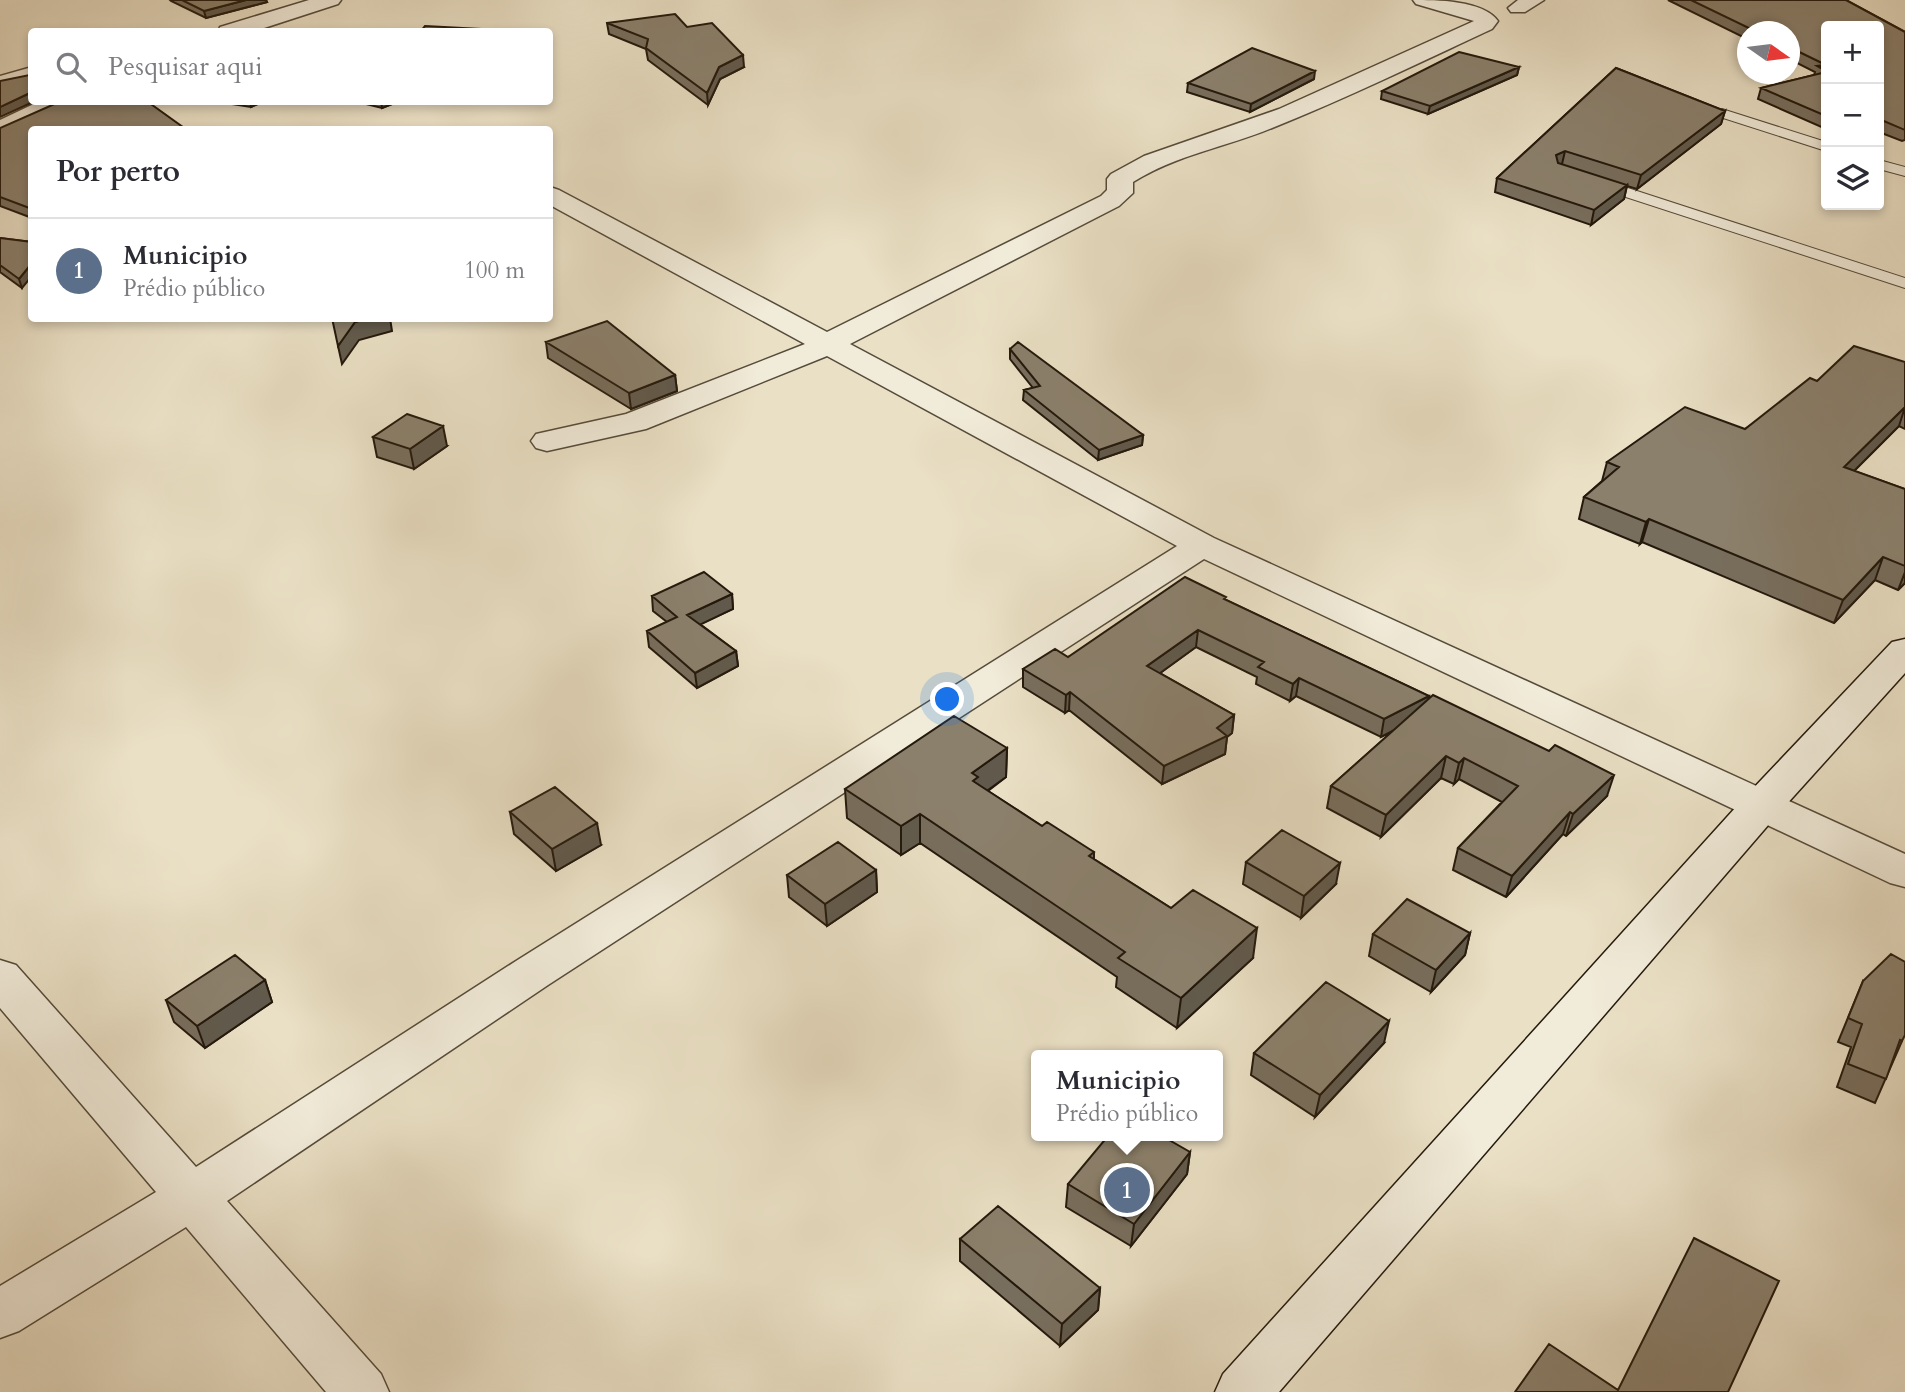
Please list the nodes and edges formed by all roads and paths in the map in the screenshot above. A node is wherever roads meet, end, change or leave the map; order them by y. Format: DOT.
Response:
graph roads {
  1 [pos="331,0"];
  2 [pos="1423,0"];
  3 [pos="241,28"];
  4 [pos="28,75"];
  5 [pos="0,83"];
  6 [pos="49,105"];
  7 [pos="1722,113"];
  8 [pos="0,129"];
  9 [pos="1821,145"];
  10 [pos="1884,166"];
  11 [pos="1905,172"];
  12 [pos="1586,179"];
  13 [pos="553,197"];
  14 [pos="1905,283"];
  15 [pos="829,343"];
  16 [pos="547,442"];
  17 [pos="1202,545"];
  18 [pos="1905,650"];
  19 [pos="1760,806"];
  20 [pos="1905,872"];
  21 [pos="0,977"];
  22 [pos="193,1196"];
  23 [pos="0,1314"];
  24 [pos="361,1392"];
  25 [pos="1243,1392"];
  1 -- 3 [label="street"];
  2 -- 15 [label="street"];
  4 -- 5 [label="street"];
  6 -- 8 [label="street"];
  7 -- 9 [label="lane"];
  10 -- 11 [label="lane"];
  12 -- 14 [label="lane"];
  13 -- 15 [label="street"];
  15 -- 16 [label="street"];
  15 -- 17 [label="street"];
  17 -- 19 [label="street"];
  17 -- 22 [label="street"];
  18 -- 19 [label="street"];
  19 -- 20 [label="street"];
  19 -- 25 [label="street"];
  21 -- 22 [label="street"];
  22 -- 23 [label="street"];
  22 -- 24 [label="street"];
}
